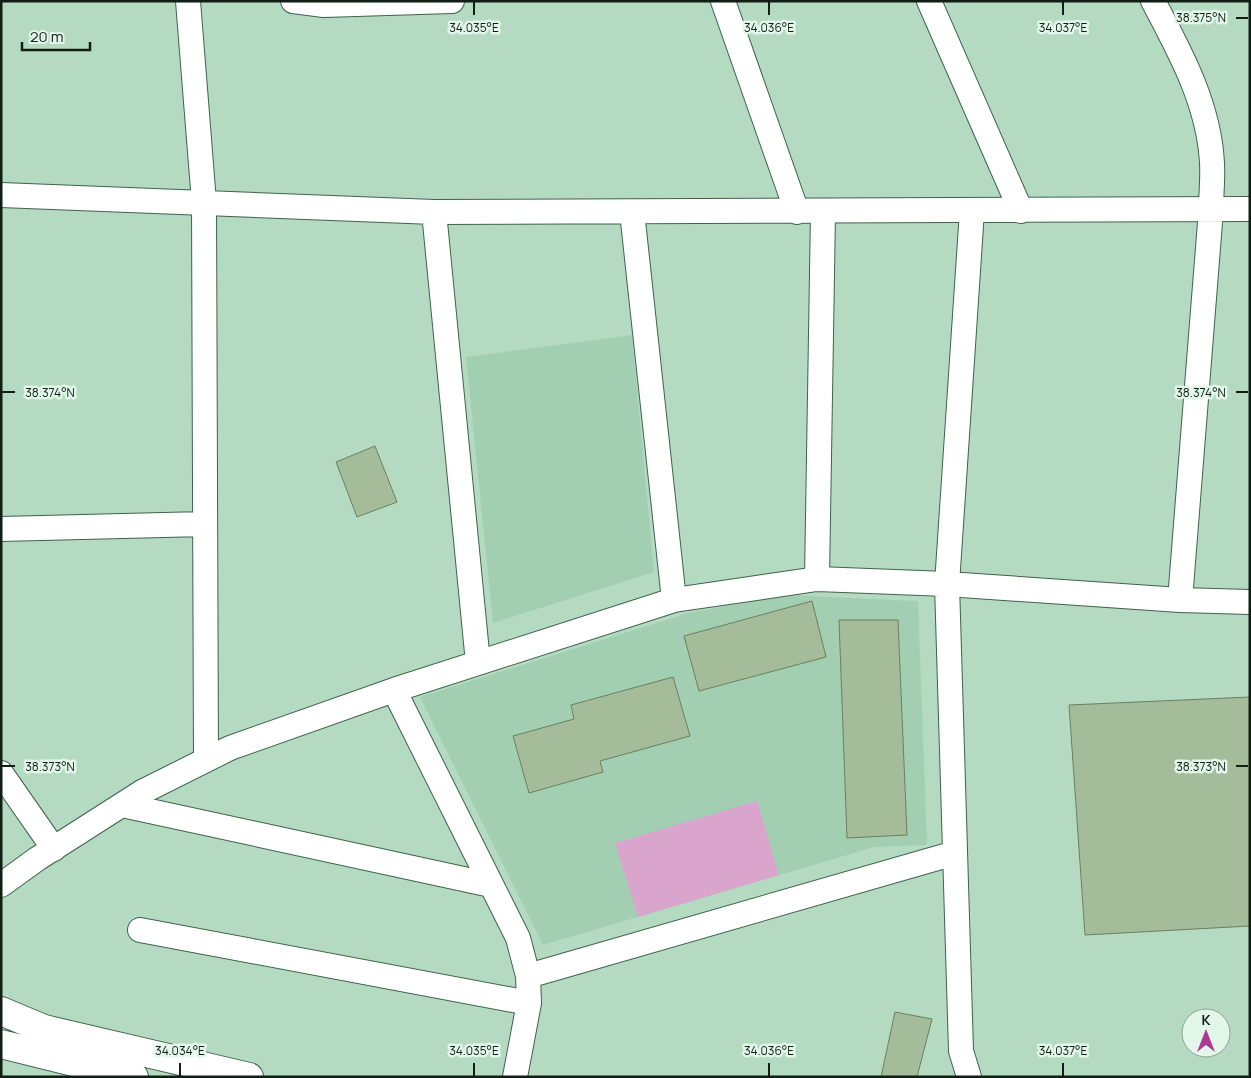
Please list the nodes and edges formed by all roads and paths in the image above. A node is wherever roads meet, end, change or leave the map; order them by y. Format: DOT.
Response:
graph roads {
  1 [pos="188,1"];
  2 [pos="294,1"];
  3 [pos="452,1"];
  4 [pos="723,1"];
  5 [pos="929,1"];
  6 [pos="1153,1"];
  7 [pos="390,2"];
  8 [pos="1,195"];
  9 [pos="204,202"];
  10 [pos="1250,209"];
  11 [pos="1211,210"];
  12 [pos="972,211"];
  13 [pos="1021,211"];
  14 [pos="434,212"];
  15 [pos="632,212"];
  16 [pos="798,212"];
  17 [pos="823,212"];
  18 [pos="204,524"];
  19 [pos="1,529"];
  20 [pos="817,579"];
  21 [pos="947,584"];
  22 [pos="674,600"];
  23 [pos="1180,600"];
  24 [pos="1250,602"];
  25 [pos="478,663"];
  26 [pos="394,690"];
  27 [pos="206,760"];
  28 [pos="1,773"];
  29 [pos="122,805"];
  30 [pos="54,849"];
  31 [pos="955,853"];
  32 [pos="491,884"];
  33 [pos="1,885"];
  34 [pos="140,930"];
  35 [pos="528,976"];
  36 [pos="529,1004"];
  37 [pos="1,1011"];
  38 [pos="1,1044"];
  39 [pos="73,1070"];
  40 [pos="134,1077"];
  41 [pos="249,1077"];
  42 [pos="515,1077"];
  43 [pos="969,1077"];
  1 -- 9 [label="street"];
  2 -- 7 [label="street"];
  3 -- 7 [label="street"];
  4 -- 16 [label="street"];
  5 -- 13 [label="street"];
  6 -- 11 [label="street"];
  8 -- 9 [label="street"];
  9 -- 14 [label="street"];
  9 -- 18 [label="street"];
  10 -- 11 [label="street"];
  11 -- 13 [label="street"];
  11 -- 23 [label="street"];
  12 -- 13 [label="street"];
  12 -- 17 [label="street"];
  12 -- 21 [label="street"];
  14 -- 15 [label="street"];
  14 -- 25 [label="street"];
  15 -- 16 [label="street"];
  15 -- 22 [label="street"];
  16 -- 17 [label="street"];
  17 -- 20 [label="street"];
  18 -- 19 [label="street"];
  18 -- 27 [label="street"];
  20 -- 21 [label="street"];
  20 -- 22 [label="street"];
  21 -- 23 [label="street"];
  21 -- 31 [label="street"];
  22 -- 25 [label="street"];
  23 -- 24 [label="street"];
  25 -- 26 [label="street"];
  26 -- 27 [label="street"];
  26 -- 32 [label="street"];
  27 -- 29 [label="street"];
  28 -- 30 [label="street"];
  29 -- 30 [label="street"];
  29 -- 32 [label="street"];
  30 -- 33 [label="street"];
  31 -- 35 [label="street"];
  31 -- 43 [label="street"];
  32 -- 35 [label="street"];
  34 -- 36 [label="street"];
  35 -- 36 [label="street"];
  36 -- 42 [label="street"];
  37 -- 41 [label="main road"];
  38 -- 39 [label="main road"];
  39 -- 40 [label="main road"];
}
